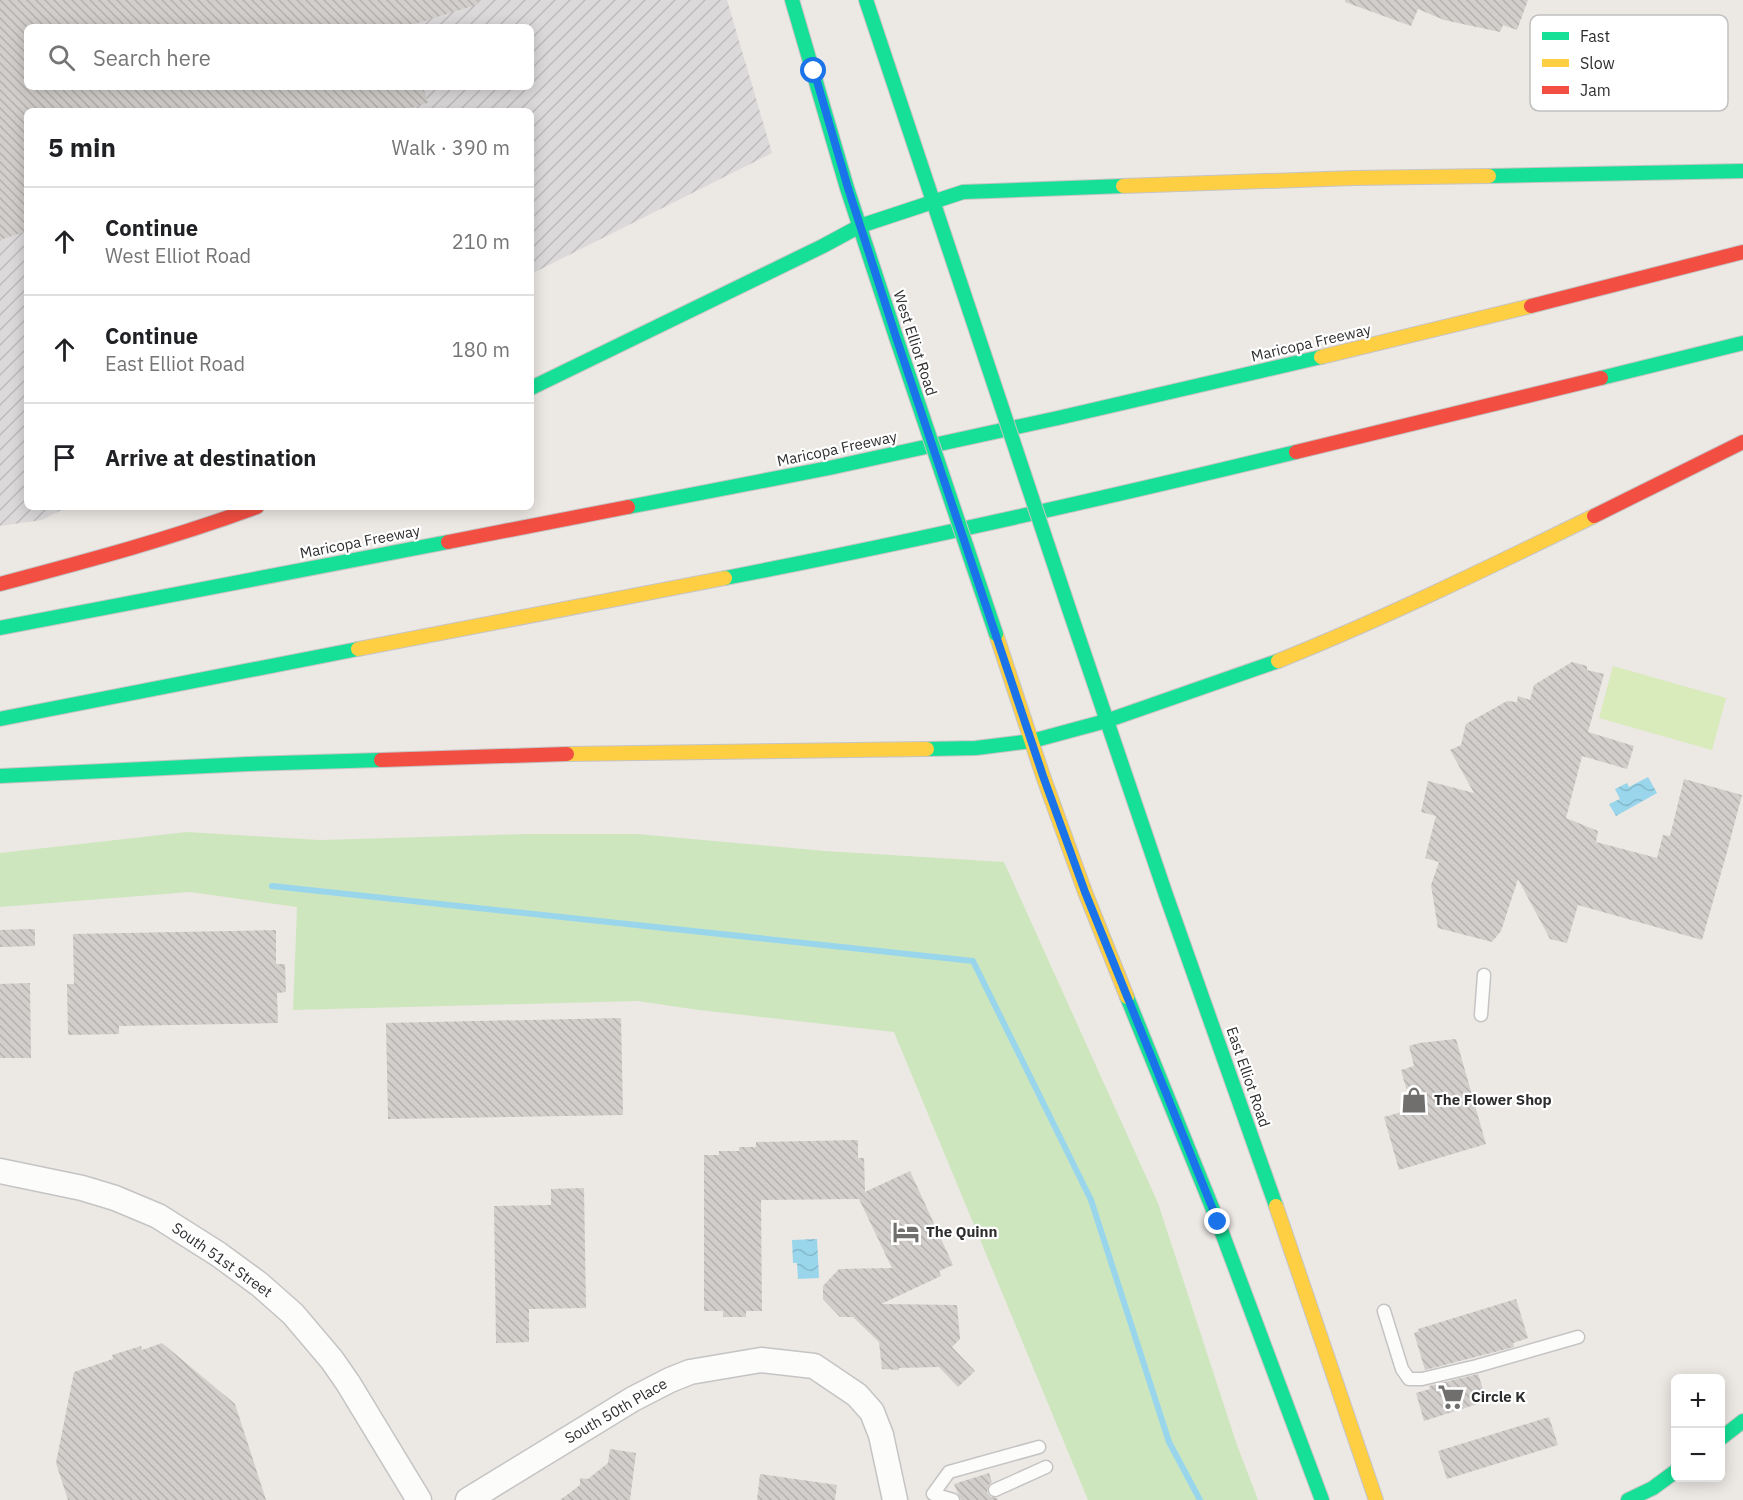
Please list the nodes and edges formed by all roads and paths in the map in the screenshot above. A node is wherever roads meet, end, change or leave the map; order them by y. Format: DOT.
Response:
graph roads {
  1 [pos="792,0"];
  2 [pos="866,0"];
  3 [pos="1743,171"];
  4 [pos="933,201"];
  5 [pos="860,226"];
  6 [pos="1743,252"];
  7 [pos="1743,344"];
  8 [pos="534,387"];
  9 [pos="1743,442"];
  10 [pos="249,510"];
  11 [pos="0,584"];
  12 [pos="0,628"];
  13 [pos="0,719"];
  14 [pos="1106,721"];
  15 [pos="1032,741"];
  16 [pos="0,776"];
  17 [pos="1484,975"];
  18 [pos="1481,1015"];
  19 [pos="0,1171"];
  20 [pos="1384,1311"];
  21 [pos="1578,1337"];
  22 [pos="1743,1421"];
  23 [pos="1725,1435"];
  24 [pos="1039,1447"];
  25 [pos="1046,1467"];
  26 [pos="1671,1475"];
  27 [pos="995,1490"];
  28 [pos="419,1500"];
  29 [pos="468,1500"];
  30 [pos="895,1500"];
  31 [pos="953,1500"];
  32 [pos="1322,1500"];
  33 [pos="1376,1500"];
  34 [pos="1628,1500"];
  1 -- 5 [label="main road, West Elliot Road"];
  2 -- 4 [label="main road"];
  3 -- 4 [label="main road"];
  4 -- 5 [label="main road"];
  4 -- 14 [label="main road, East Elliot Road, bridge"];
  5 -- 8 [label="main road"];
  5 -- 15 [label="main road, West Elliot Road, bridge"];
  6 -- 12 [label="main road, Maricopa Freeway"];
  7 -- 13 [label="main road"];
  9 -- 14 [label="main road"];
  10 -- 11 [label="main road"];
  14 -- 15 [label="main road"];
  14 -- 33 [label="main road, East Elliot Road"];
  15 -- 16 [label="main road"];
  15 -- 32 [label="main road"];
  17 -- 18 [label="lane"];
  19 -- 28 [label="street, South 51st Street"];
  20 -- 21 [label="lane"];
  22 -- 23 [label="main road"];
  24 -- 31 [label="lane"];
  25 -- 27 [label="lane"];
  26 -- 34 [label="main road"];
  29 -- 30 [label="street, South 50th Place"];
}
